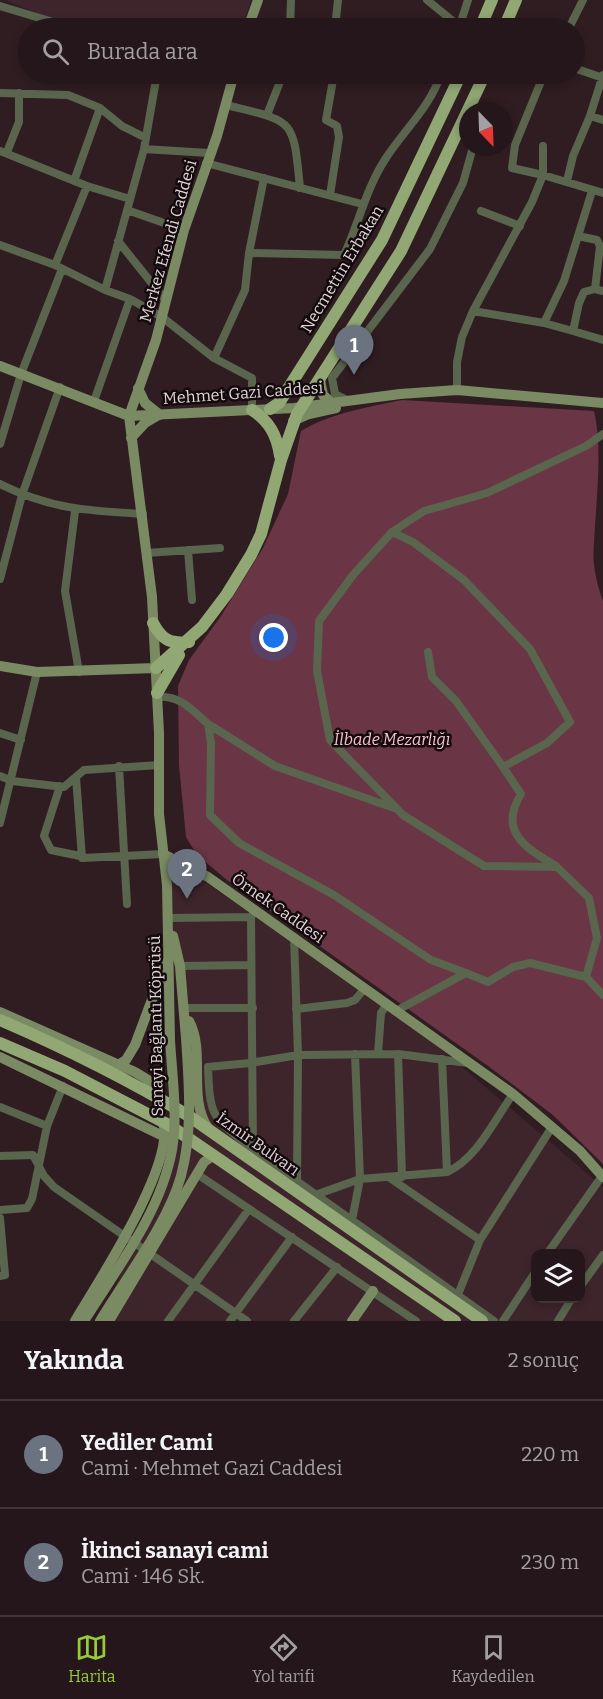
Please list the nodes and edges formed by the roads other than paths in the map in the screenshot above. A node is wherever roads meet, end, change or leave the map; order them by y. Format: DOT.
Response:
graph roads {
  1 [pos="258,0"];
  2 [pos="291,0"];
  3 [pos="339,0"];
  4 [pos="427,0"];
  5 [pos="468,0"];
  6 [pos="492,0"];
  7 [pos="516,0"];
  8 [pos="583,0"];
  9 [pos="0,6"];
  10 [pos="40,18"];
  11 [pos="252,18"];
  12 [pos="290,18"];
  13 [pos="336,18"];
  14 [pos="448,18"];
  15 [pos="462,18"];
  16 [pos="484,18"];
  17 [pos="508,18"];
  18 [pos="574,18"];
  19 [pos="585,72"];
  20 [pos="602,77"];
  21 [pos="155,84"];
  22 [pos="231,84"];
  23 [pos="279,84"];
  24 [pos="332,84"];
  25 [pos="437,84"];
  26 [pos="456,84"];
  27 [pos="480,84"];
  28 [pos="540,84"];
  29 [pos="0,93"];
  30 [pos="19,93"];
  31 [pos="476,93"];
  32 [pos="476,102"];
  33 [pos="226,105"];
  34 [pos="100,108"];
  35 [pos="267,115"];
  36 [pos="590,116"];
  37 [pos="603,120"];
  38 [pos="146,138"];
  39 [pos="543,146"];
  40 [pos="144,149"];
  41 [pos="3,152"];
  42 [pos="470,156"];
  43 [pos="208,158"];
  44 [pos="543,175"];
  45 [pos="264,178"];
  46 [pos="567,180"];
  47 [pos="74,181"];
  48 [pos="87,186"];
  49 [pos="300,188"];
  50 [pos="592,191"];
  51 [pos="603,193"];
  52 [pos="330,195"];
  53 [pos="130,199"];
  54 [pos="362,204"];
  55 [pos="127,210"];
  56 [pos="481,211"];
  57 [pos="520,226"];
  58 [pos="184,230"];
  59 [pos="578,236"];
  60 [pos="118,241"];
  61 [pos="0,245"];
  62 [pos="249,253"];
  63 [pos="59,267"];
  64 [pos="105,290"];
  65 [pos="599,290"];
  66 [pos="130,299"];
  67 [pos="166,301"];
  68 [pos="473,311"];
  69 [pos="162,317"];
  70 [pos="544,323"];
  71 [pos="573,332"];
  72 [pos="603,340"];
  73 [pos="214,358"];
  74 [pos="0,366"];
  75 [pos="21,374"];
  76 [pos="320,380"];
  77 [pos="60,387"];
  78 [pos="138,388"];
  79 [pos="457,390"];
  80 [pos="347,400"];
  81 [pos="359,400"];
  82 [pos="94,401"];
  83 [pos="331,402"];
  84 [pos="603,403"];
  85 [pos="301,407"];
  86 [pos="270,409"];
  87 [pos="252,410"];
  88 [pos="160,415"];
  89 [pos="129,416"];
  90 [pos="293,421"];
  91 [pos="603,434"];
  92 [pos="131,438"];
  93 [pos="0,444"];
  94 [pos="281,460"];
  95 [pos="0,484"];
  96 [pos="22,495"];
  97 [pos="75,510"];
  98 [pos="143,514"];
  99 [pos="392,532"];
  100 [pos="220,548"];
  101 [pos="188,550"];
  102 [pos="147,553"];
  103 [pos="0,577"];
  104 [pos="192,600"];
  105 [pos="153,623"];
  106 [pos="189,642"];
  107 [pos="428,652"];
  108 [pos="0,666"];
  109 [pos="156,669"];
  110 [pos="37,672"];
  111 [pos="79,672"];
  112 [pos="157,695"];
  113 [pos="208,724"];
  114 [pos="0,733"];
  115 [pos="21,740"];
  116 [pos="159,765"];
  117 [pos="119,766"];
  118 [pos="503,767"];
  119 [pos="0,776"];
  120 [pos="76,777"];
  121 [pos="12,781"];
  122 [pos="60,786"];
  123 [pos="397,809"];
  124 [pos="0,823"];
  125 [pos="163,854"];
  126 [pos="125,856"];
  127 [pos="83,858"];
  128 [pos="557,867"];
  129 [pos="127,904"];
  130 [pos="253,914"];
  131 [pos="168,918"];
  132 [pos="294,937"];
  133 [pos="169,956"];
  134 [pos="250,965"];
  135 [pos="180,966"];
  136 [pos="466,973"];
  137 [pos="586,977"];
  138 [pos="365,988"];
  139 [pos="603,994"];
  140 [pos="392,1007"];
  141 [pos="252,1008"];
  142 [pos="296,1009"];
  143 [pos="185,1011"];
  144 [pos="0,1012"];
  145 [pos="0,1020"];
  146 [pos="0,1043"];
  147 [pos="298,1054"];
  148 [pos="355,1054"];
  149 [pos="378,1054"];
  150 [pos="398,1054"];
  151 [pos="0,1057"];
  152 [pos="442,1059"];
  153 [pos="250,1063"];
  154 [pos="470,1063"];
  155 [pos="208,1066"];
  156 [pos="196,1067"];
  157 [pos="114,1068"];
  158 [pos="63,1086"];
  159 [pos="513,1094"];
  160 [pos="0,1107"];
  161 [pos="163,1122"];
  162 [pos="47,1126"];
  163 [pos="552,1127"];
  164 [pos="208,1128"];
  165 [pos="165,1137"];
  166 [pos="254,1150"];
  167 [pos="214,1155"];
  168 [pos="0,1156"];
  169 [pos="39,1165"];
  170 [pos="447,1172"];
  171 [pos="197,1174"];
  172 [pos="602,1176"];
  173 [pos="390,1177"];
  174 [pos="402,1177"];
  175 [pos="297,1179"];
  176 [pos="360,1179"];
  177 [pos="318,1194"];
  178 [pos="249,1209"];
  179 [pos="0,1210"];
  180 [pos="0,1218"];
  181 [pos="352,1220"];
  182 [pos="124,1237"];
  183 [pos="292,1237"];
  184 [pos="480,1240"];
  185 [pos="551,1249"];
  186 [pos="150,1255"];
  187 [pos="603,1255"];
  188 [pos="337,1267"];
  189 [pos="0,1276"];
  190 [pos="531,1278"];
  191 [pos="585,1280"];
  192 [pos="192,1284"];
  193 [pos="373,1291"];
  194 [pos="457,1297"];
  195 [pos="569,1303"];
  196 [pos="236,1313"];
  197 [pos="75,1321"];
  198 [pos="84,1321"];
  199 [pos="100,1321"];
  200 [pos="109,1321"];
  201 [pos="168,1321"];
  202 [pos="230,1321"];
  203 [pos="247,1321"];
  204 [pos="294,1321"];
  205 [pos="352,1321"];
  206 [pos="416,1321"];
  207 [pos="455,1321"];
  208 [pos="482,1321"];
  209 [pos="494,1321"];
  210 [pos="502,1321"];
  211 [pos="558,1321"];
  1 -- 11 [label="main road"];
  2 -- 12 [label="street"];
  3 -- 13 [label="street"];
  4 -- 14 [label="street"];
  5 -- 15 [label="street"];
  6 -- 16 [label="main road"];
  7 -- 17 [label="main road"];
  8 -- 18 [label="street"];
  9 -- 10 [label="street"];
  19 -- 20 [label="street"];
  20 -- 36 [label="street"];
  21 -- 38 [label="street"];
  22 -- 33 [label="main road, Merkez Efendi Caddesi"];
  23 -- 35 [label="street"];
  24 -- 52 [label="street"];
  25 -- 54 [label="street"];
  26 -- 86 [label="main road, Necmettin Erbakan"];
  27 -- 31 [label="main road"];
  28 -- 44 [label="street"];
  29 -- 30 [label="street"];
  30 -- 34 [label="street"];
  30 -- 41 [label="street"];
  31 -- 32 [label="street"];
  31 -- 76 [label="main road"];
  33 -- 35 [label="street"];
  33 -- 43 [label="main road, Merkez Efendi Caddesi"];
  34 -- 38 [label="street"];
  34 -- 47 [label="street"];
  35 -- 49 [label="street"];
  36 -- 37 [label="street"];
  36 -- 46 [label="street"];
  38 -- 40 [label="street"];
  39 -- 44 [label="street"];
  40 -- 43 [label="street"];
  40 -- 53 [label="street"];
  41 -- 47 [label="street"];
  42 -- 80 [label="street"];
  43 -- 45 [label="street"];
  43 -- 58 [label="main road, Merkez Efendi Caddesi"];
  44 -- 46 [label="street"];
  44 -- 57 [label="street"];
  45 -- 49 [label="street"];
  45 -- 62 [label="street"];
  46 -- 50 [label="street"];
  47 -- 48 [label="street"];
  48 -- 53 [label="street"];
  48 -- 63 [label="street"];
  49 -- 52 [label="street"];
  50 -- 51 [label="street"];
  50 -- 59 [label="street"];
  52 -- 54 [label="street"];
  53 -- 55 [label="street"];
  54 -- 62 [label="street"];
  55 -- 58 [label="street"];
  55 -- 60 [label="street"];
  56 -- 57 [label="street"];
  57 -- 68 [label="street"];
  58 -- 67 [label="main road, Merkez Efendi Caddesi"];
  59 -- 65 [label="street"];
  59 -- 70 [label="street"];
  60 -- 64 [label="street"];
  60 -- 67 [label="street"];
  61 -- 63 [label="street"];
  62 -- 73 [label="street"];
  63 -- 64 [label="street"];
  63 -- 75 [label="street"];
  64 -- 66 [label="street"];
  65 -- 71 [label="street"];
  66 -- 69 [label="street"];
  66 -- 82 [label="street"];
  67 -- 69 [label="main road, Merkez Efendi Caddesi"];
  68 -- 70 [label="street"];
  68 -- 79 [label="street"];
  69 -- 73 [label="street"];
  69 -- 78 [label="main road, Merkez Efendi Caddesi"];
  70 -- 71 [label="street"];
  71 -- 72 [label="street"];
  73 -- 87 [label="street"];
  74 -- 75 [label="main road"];
  75 -- 77 [label="main road"];
  75 -- 93 [label="street"];
  76 -- 83 [label="main road"];
  76 -- 85 [label="main road"];
  77 -- 82 [label="main road"];
  77 -- 96 [label="street"];
  78 -- 88 [label="main road"];
  78 -- 89 [label="main road, Merkez Efendi Caddesi"];
  79 -- 81 [label="main road, Mehmet Gazi Caddesi"];
  79 -- 84 [label="main road, Mehmet Gazi Caddesi"];
  80 -- 81 [label="main road, Mehmet Gazi Caddesi"];
  80 -- 83 [label="main road, Mehmet Gazi Caddesi"];
  81 -- 90 [label="main road, Mehmet Gazi Caddesi"];
  82 -- 89 [label="main road"];
  83 -- 85 [label="main road, Mehmet Gazi Caddesi"];
  85 -- 86 [label="main road, Mehmet Gazi Caddesi"];
  85 -- 90 [label="main road"];
  86 -- 87 [label="main road, Mehmet Gazi Caddesi"];
  87 -- 88 [label="main road, Mehmet Gazi Caddesi"];
  87 -- 94 [label="main road"];
  88 -- 89 [label="main road, Mehmet Gazi Caddesi"];
  88 -- 92 [label="main road"];
  89 -- 92 [label="main road"];
  90 -- 94 [label="main road"];
  91 -- 99 [label="street"];
  92 -- 98 [label="main road"];
  94 -- 106 [label="main road"];
  95 -- 96 [label="street"];
  96 -- 97 [label="street"];
  96 -- 103 [label="street"];
  97 -- 98 [label="street"];
  97 -- 111 [label="street"];
  98 -- 102 [label="main road"];
  99 -- 118 [label="street"];
  99 -- 123 [label="street"];
  100 -- 101 [label="street"];
  101 -- 102 [label="street"];
  101 -- 104 [label="street"];
  102 -- 105 [label="main road"];
  105 -- 106 [label="main road"];
  105 -- 109 [label="main road"];
  106 -- 109 [label="main road"];
  106 -- 112 [label="main road"];
  107 -- 118 [label="street"];
  108 -- 110 [label="main road"];
  109 -- 111 [label="main road"];
  109 -- 112 [label="main road"];
  110 -- 111 [label="main road"];
  110 -- 115 [label="street"];
  112 -- 113 [label="street"];
  112 -- 116 [label="main road"];
  113 -- 123 [label="street"];
  113 -- 136 [label="street"];
  114 -- 115 [label="street"];
  115 -- 121 [label="street"];
  116 -- 117 [label="street"];
  116 -- 125 [label="main road"];
  117 -- 120 [label="street"];
  117 -- 126 [label="street"];
  118 -- 128 [label="street"];
  119 -- 121 [label="street"];
  120 -- 122 [label="street"];
  120 -- 127 [label="street"];
  121 -- 122 [label="street"];
  121 -- 124 [label="street"];
  122 -- 127 [label="street"];
  123 -- 128 [label="street"];
  125 -- 126 [label="street"];
  125 -- 130 [label="main road, Örnek Caddesi"];
  125 -- 131 [label="main road"];
  126 -- 127 [label="street"];
  126 -- 129 [label="street"];
  128 -- 137 [label="street"];
  130 -- 131 [label="street"];
  130 -- 132 [label="main road, Örnek Caddesi"];
  130 -- 134 [label="street"];
  131 -- 133 [label="main road, Sanayi Bağlantı Köprüsü"];
  131 -- 135 [label="main road, Sanayi Bağlantı Köprüsü"];
  132 -- 138 [label="main road, Örnek Caddesi"];
  132 -- 142 [label="street"];
  133 -- 157 [label="main road"];
  133 -- 198 [label="main road, Sanayi Bağlantı Köprüsü, bridge"];
  134 -- 135 [label="street"];
  134 -- 141 [label="street"];
  135 -- 143 [label="main road, Sanayi Bağlantı Köprüsü"];
  136 -- 137 [label="street"];
  136 -- 140 [label="street"];
  137 -- 139 [label="street"];
  138 -- 140 [label="main road, Örnek Caddesi"];
  138 -- 142 [label="street"];
  140 -- 149 [label="street"];
  140 -- 154 [label="main road, Örnek Caddesi"];
  141 -- 143 [label="street"];
  141 -- 153 [label="street"];
  142 -- 147 [label="street"];
  143 -- 156 [label="main road"];
  143 -- 199 [label="main road, Sanayi Bağlantı Köprüsü, bridge"];
  144 -- 157 [label="main road"];
  145 -- 157 [label="main road, İzmir Bulvarı"];
  146 -- 161 [label="main road, İzmir Bulvarı"];
  147 -- 148 [label="street"];
  147 -- 153 [label="street"];
  147 -- 175 [label="street"];
  148 -- 149 [label="street"];
  148 -- 176 [label="street"];
  149 -- 150 [label="street"];
  150 -- 152 [label="street"];
  150 -- 174 [label="street"];
  151 -- 158 [label="main road"];
  152 -- 154 [label="street"];
  152 -- 170 [label="street"];
  153 -- 155 [label="street"];
  153 -- 166 [label="street"];
  154 -- 159 [label="main road, Örnek Caddesi"];
  155 -- 156 [label="street"];
  155 -- 166 [label="street"];
  156 -- 164 [label="main road"];
  157 -- 164 [label="main road, İzmir Bulvarı"];
  158 -- 162 [label="street"];
  158 -- 165 [label="main road"];
  159 -- 163 [label="main road, Örnek Caddesi"];
  159 -- 170 [label="street"];
  160 -- 162 [label="street"];
  161 -- 165 [label="main road"];
  161 -- 167 [label="main road, İzmir Bulvarı"];
  162 -- 169 [label="street"];
  163 -- 172 [label="main road, Örnek Caddesi"];
  163 -- 184 [label="street"];
  164 -- 208 [label="main road, İzmir Bulvarı"];
  165 -- 182 [label="main road"];
  166 -- 175 [label="street"];
  167 -- 171 [label="main road"];
  167 -- 207 [label="main road, İzmir Bulvarı"];
  168 -- 169 [label="street"];
  169 -- 179 [label="street"];
  169 -- 182 [label="street"];
  170 -- 174 [label="street"];
  171 -- 178 [label="street"];
  171 -- 186 [label="main road"];
  172 -- 185 [label="street"];
  173 -- 174 [label="street"];
  173 -- 176 [label="street"];
  173 -- 184 [label="street"];
  175 -- 177 [label="street"];
  176 -- 177 [label="street"];
  176 -- 181 [label="street"];
  177 -- 181 [label="street"];
  178 -- 183 [label="street"];
  178 -- 192 [label="street"];
  180 -- 189 [label="street"];
  181 -- 194 [label="street"];
  182 -- 186 [label="street"];
  182 -- 197 [label="main road"];
  183 -- 188 [label="street"];
  183 -- 196 [label="street"];
  184 -- 194 [label="street"];
  186 -- 192 [label="street"];
  186 -- 200 [label="main road"];
  187 -- 191 [label="street"];
  188 -- 193 [label="street"];
  188 -- 204 [label="street"];
  190 -- 210 [label="street"];
  192 -- 196 [label="street"];
  192 -- 201 [label="street"];
  193 -- 205 [label="main road"];
  193 -- 206 [label="street"];
  194 -- 209 [label="street"];
  195 -- 211 [label="street"];
  196 -- 202 [label="street"];
  196 -- 203 [label="street"];
}
